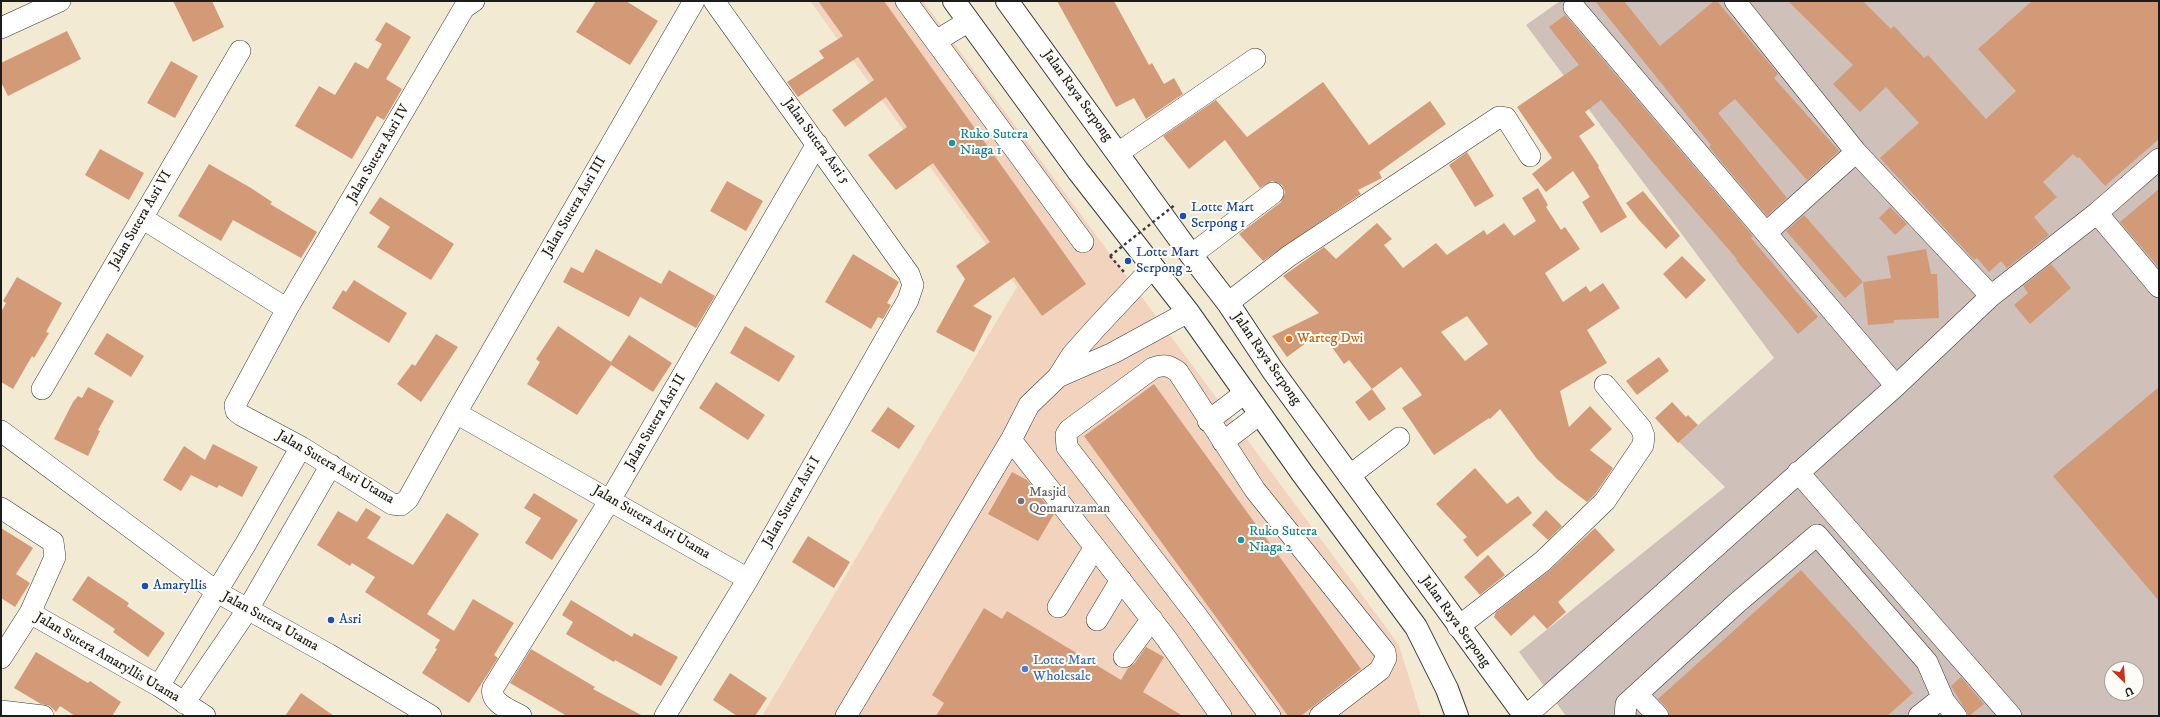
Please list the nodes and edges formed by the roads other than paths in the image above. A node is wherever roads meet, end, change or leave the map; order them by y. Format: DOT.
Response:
graph roads {
  1 [pos="60,1"];
  2 [pos="474,1"];
  3 [pos="714,1"];
  4 [pos="906,1"];
  5 [pos="954,1"];
  6 [pos="1007,1"];
  7 [pos="1735,1"];
  8 [pos="690,2"];
  9 [pos="1574,7"];
  10 [pos="969,21"];
  11 [pos="1,28"];
  12 [pos="936,41"];
  13 [pos="240,51"];
  14 [pos="1255,59"];
  15 [pos="817,144"];
  16 [pos="1856,152"];
  17 [pos="1118,153"];
  18 [pos="1530,156"];
  19 [pos="2159,159"];
  20 [pos="1272,193"];
  21 [pos="2097,213"];
  22 [pos="142,218"];
  23 [pos="1767,232"];
  24 [pos="1083,242"];
  25 [pos="1191,255"];
  26 [pos="1152,268"];
  27 [pos="913,286"];
  28 [pos="2159,287"];
  29 [pos="1992,296"];
  30 [pos="1228,303"];
  31 [pos="287,309"];
  32 [pos="1188,312"];
  33 [pos="1058,377"];
  34 [pos="1605,385"];
  35 [pos="1896,386"];
  36 [pos="42,389"];
  37 [pos="1245,393"];
  38 [pos="456,413"];
  39 [pos="1260,414"];
  40 [pos="1208,421"];
  41 [pos="1,432"];
  42 [pos="1400,438"];
  43 [pos="1011,440"];
  44 [pos="1223,442"];
  45 [pos="301,447"];
  46 [pos="331,465"];
  47 [pos="1798,472"];
  48 [pos="1349,476"];
  49 [pos="610,500"];
  50 [pos="1,508"];
  51 [pos="1095,547"];
  52 [pos="748,579"];
  53 [pos="1121,580"];
  54 [pos="217,592"];
  55 [pos="1058,607"];
  56 [pos="248,609"];
  57 [pos="30,613"];
  58 [pos="1152,619"];
  59 [pos="1097,620"];
  60 [pos="1458,627"];
  61 [pos="1124,657"];
  62 [pos="1,658"];
  63 [pos="159,686"];
  64 [pos="1637,694"];
  65 [pos="184,703"];
  66 [pos="1950,708"];
  67 [pos="1,711"];
  68 [pos="43,716"];
  69 [pos="205,716"];
  70 [pos="431,716"];
  71 [pos="521,716"];
  72 [pos="666,716"];
  73 [pos="846,716"];
  74 [pos="1221,716"];
  75 [pos="1270,716"];
  76 [pos="1320,716"];
  77 [pos="1457,716"];
  78 [pos="1525,716"];
  79 [pos="1625,716"];
  80 [pos="1658,716"];
  81 [pos="1919,716"];
  82 [pos="2011,716"];
  1 -- 11 [label="street"];
  2 -- 31 [label="street, Jalan Sutera Asri IV"];
  3 -- 15 [label="street, Jalan Sutera Asri 5"];
  4 -- 12 [label="street"];
  5 -- 10 [label="main road"];
  6 -- 17 [label="main road, Jalan Raya Serpong"];
  7 -- 16 [label="street"];
  8 -- 38 [label="street, Jalan Sutera Asri III"];
  9 -- 23 [label="street"];
  10 -- 12 [label="street"];
  10 -- 26 [label="main road"];
  12 -- 24 [label="street"];
  13 -- 22 [label="street, Jalan Sutera Asri VI"];
  14 -- 17 [label="street"];
  15 -- 27 [label="street, Jalan Sutera Asri 5"];
  15 -- 49 [label="street, Jalan Sutera Asri II"];
  16 -- 23 [label="street"];
  16 -- 29 [label="street"];
  17 -- 25 [label="main road, Jalan Raya Serpong"];
  18 -- 30 [label="street"];
  19 -- 21 [label="street"];
  20 -- 25 [label="street"];
  21 -- 28 [label="street"];
  21 -- 29 [label="street"];
  22 -- 31 [label="street"];
  22 -- 36 [label="street, Jalan Sutera Asri VI"];
  23 -- 35 [label="street"];
  25 -- 30 [label="main road, Jalan Raya Serpong"];
  26 -- 32 [label="main road"];
  26 -- 33 [label="street"];
  27 -- 52 [label="street, Jalan Sutera Asri I"];
  29 -- 35 [label="street"];
  30 -- 48 [label="main road, Jalan Raya Serpong"];
  31 -- 45 [label="street, Jalan Sutera Asri Utama"];
  32 -- 33 [label="street"];
  32 -- 37 [label="main road"];
  33 -- 43 [label="street"];
  34 -- 60 [label="street"];
  35 -- 47 [label="street"];
  37 -- 39 [label="main road"];
  37 -- 40 [label="street"];
  38 -- 46 [label="street, Jalan Sutera Asri Utama"];
  38 -- 49 [label="street, Jalan Sutera Asri Utama"];
  39 -- 44 [label="street"];
  39 -- 77 [label="main road"];
  40 -- 44 [label="street"];
  40 -- 75 [label="street"];
  41 -- 54 [label="street, Jalan Sutera Utama"];
  42 -- 48 [label="street"];
  43 -- 51 [label="street"];
  43 -- 73 [label="street"];
  44 -- 76 [label="street"];
  45 -- 46 [label="street, Jalan Sutera Asri Utama"];
  45 -- 54 [label="street"];
  46 -- 56 [label="street"];
  47 -- 78 [label="street"];
  47 -- 82 [label="street"];
  48 -- 60 [label="main road, Jalan Raya Serpong"];
  49 -- 52 [label="street, Jalan Sutera Asri Utama"];
  49 -- 71 [label="street, Jalan Sutera Asri II"];
  50 -- 57 [label="street"];
  51 -- 53 [label="street"];
  51 -- 55 [label="street"];
  52 -- 72 [label="street, Jalan Sutera Asri I"];
  53 -- 58 [label="street"];
  53 -- 59 [label="street"];
  54 -- 56 [label="street, Jalan Sutera Utama"];
  54 -- 63 [label="street"];
  56 -- 65 [label="street"];
  56 -- 70 [label="street, Jalan Sutera Utama"];
  57 -- 62 [label="street"];
  57 -- 63 [label="street, Jalan Sutera Amaryllis Utama"];
  58 -- 61 [label="street"];
  58 -- 74 [label="street"];
  60 -- 78 [label="main road, Jalan Raya Serpong"];
  63 -- 65 [label="street, Jalan Sutera Amaryllis Utama"];
  64 -- 66 [label="street"];
  64 -- 79 [label="street"];
  64 -- 80 [label="street"];
  65 -- 69 [label="street, Jalan Sutera Amaryllis Utama"];
  66 -- 81 [label="street"];
  67 -- 68 [label="street"];
}
